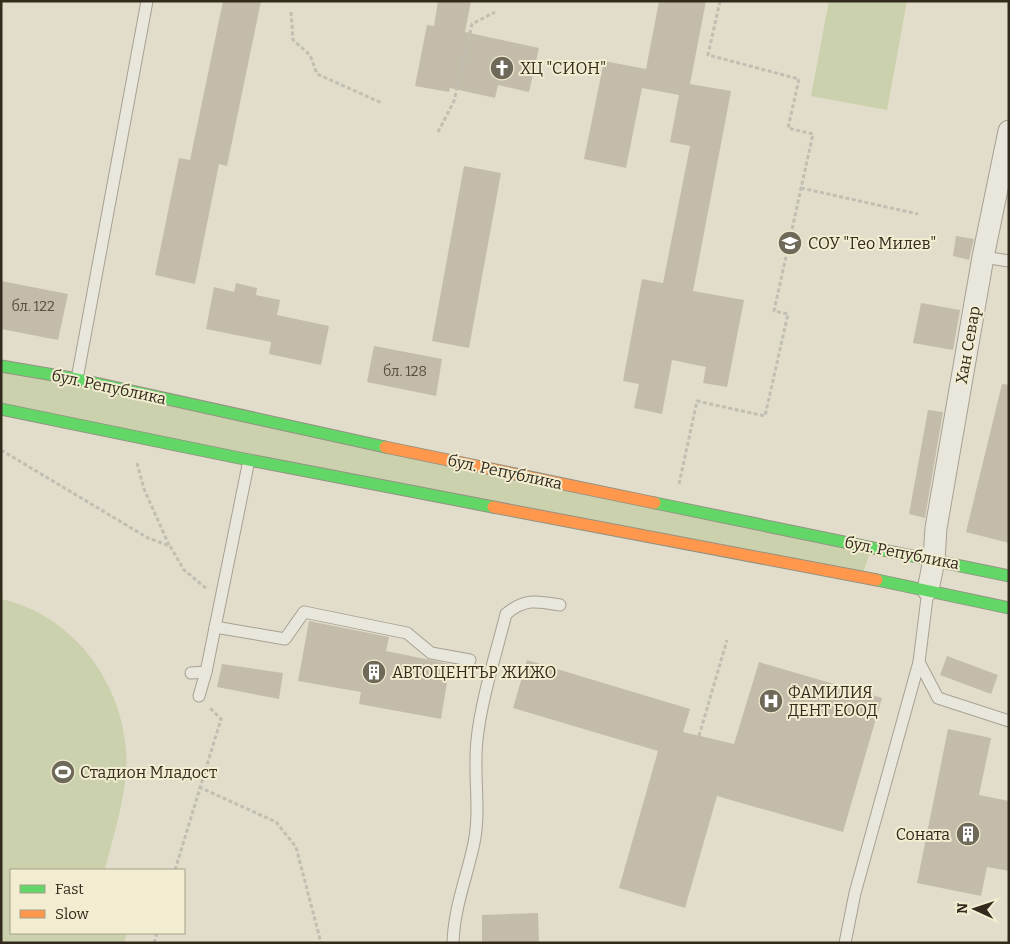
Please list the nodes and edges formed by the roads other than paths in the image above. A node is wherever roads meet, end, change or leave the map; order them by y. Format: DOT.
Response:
graph roads {
  1 [pos="147,1"];
  2 [pos="1009,131"];
  3 [pos="983,257"];
  4 [pos="1009,262"];
  5 [pos="1,366"];
  6 [pos="78,379"];
  7 [pos="1,409"];
  8 [pos="249,460"];
  9 [pos="934,560"];
  10 [pos="1009,576"];
  11 [pos="928,590"];
  12 [pos="560,605"];
  13 [pos="1009,608"];
  14 [pos="216,627"];
  15 [pos="470,660"];
  16 [pos="919,662"];
  17 [pos="206,672"];
  18 [pos="191,673"];
  19 [pos="199,696"];
  20 [pos="1009,721"];
  21 [pos="453,943"];
  22 [pos="845,943"];
  1 -- 6 [label="lane"];
  2 -- 3 [label="street, Хан Севар"];
  3 -- 4 [label="lane"];
  3 -- 9 [label="street, Хан Севар"];
  5 -- 6 [label="street, бул. Република"];
  6 -- 9 [label="street, бул. Република"];
  7 -- 8 [label="street, бул. Република"];
  8 -- 11 [label="street, бул. Република"];
  8 -- 14 [label="lane"];
  9 -- 10 [label="street, бул. Република"];
  9 -- 11 [label="street, Хан Севар"];
  11 -- 13 [label="street, бул. Република"];
  11 -- 16 [label="lane"];
  12 -- 21 [label="lane"];
  14 -- 15 [label="lane"];
  14 -- 17 [label="lane"];
  16 -- 20 [label="lane"];
  16 -- 22 [label="lane"];
  17 -- 18 [label="lane"];
  17 -- 19 [label="lane"];
}
